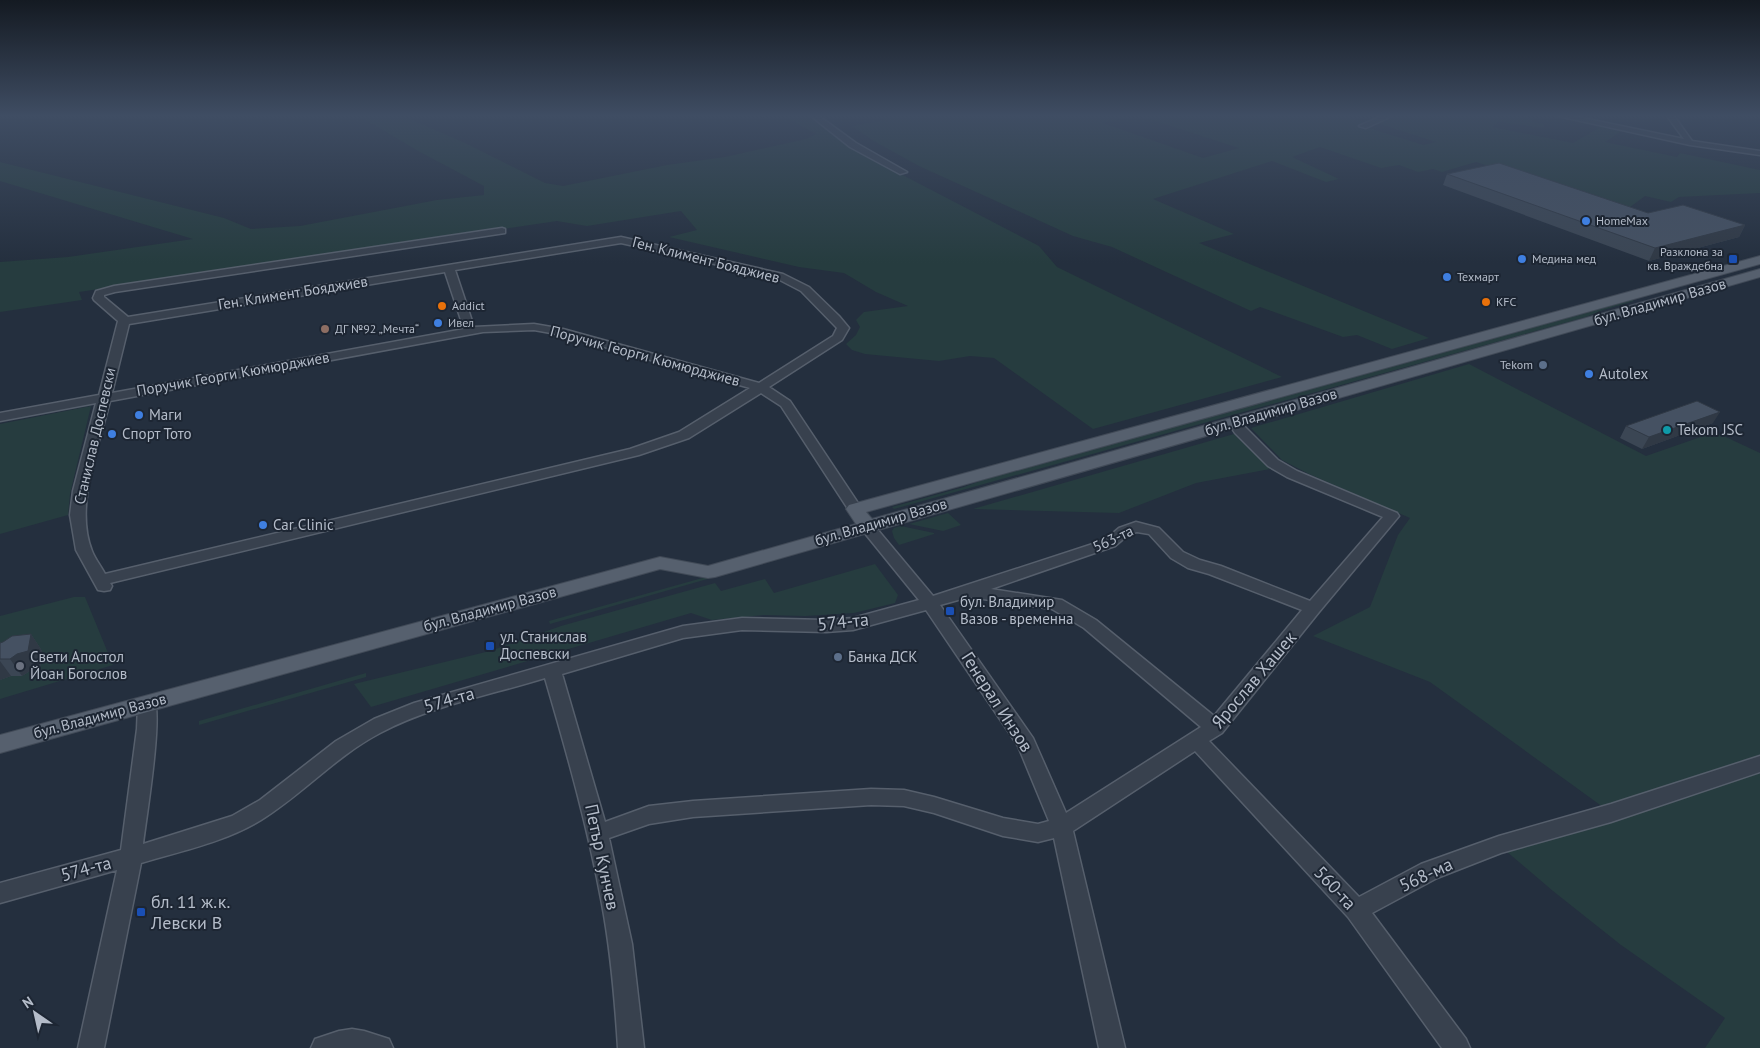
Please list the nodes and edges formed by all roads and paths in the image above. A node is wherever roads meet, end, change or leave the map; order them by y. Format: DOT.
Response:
graph roads {
  1 [pos="890,165"];
  2 [pos="903,172"];
  3 [pos="502,231"];
  4 [pos="1760,260"];
  5 [pos="450,268"];
  6 [pos="1760,273"];
  7 [pos="124,321"];
  8 [pos="470,331"];
  9 [pos="759,387"];
  10 [pos="103,398"];
  11 [pos="0,417"];
  12 [pos="1240,430"];
  13 [pos="854,509"];
  14 [pos="867,526"];
  15 [pos="103,583"];
  16 [pos="967,592"];
  17 [pos="930,603"];
  18 [pos="1313,608"];
  19 [pos="552,671"];
  20 [pos="147,704"];
  21 [pos="1215,728"];
  22 [pos="1197,742"];
  23 [pos="0,744"];
  24 [pos="1760,764"];
  25 [pos="1062,827"];
  26 [pos="598,832"];
  27 [pos="131,857"];
  28 [pos="0,893"];
  29 [pos="1356,910"];
  30 [pos="90,1048"];
  31 [pos="324,1048"];
  32 [pos="380,1048"];
  33 [pos="631,1048"];
  34 [pos="1112,1048"];
  35 [pos="1457,1048"];
  1 -- 2 [label="street"];
  3 -- 7 [label="street"];
  4 -- 13 [label="main road, бул. Владимир Вазов"];
  5 -- 7 [label="street, Ген. Климент Бояджиев"];
  5 -- 8 [label="street"];
  5 -- 9 [label="street, Ген. Климент Бояджиев"];
  6 -- 14 [label="main road, бул. Владимир Вазов"];
  7 -- 10 [label="street, Станислав Доспевски"];
  8 -- 9 [label="street, Поручик Георги Кюмюрджиев"];
  8 -- 10 [label="street, Поручик Георги Кюмюрджиев"];
  9 -- 13 [label="street, Поручик Георги Кюмюрджиев"];
  9 -- 15 [label="street, Ген. Климент Бояджиев"];
  10 -- 11 [label="street, Поручик Георги Кюмюрджиев"];
  10 -- 15 [label="street, Станислав Доспевски"];
  12 -- 18 [label="street, Ярослав Хашек"];
  13 -- 14 [label="main road, Поручик Георги Кюмюрджиев"];
  14 -- 17 [label="street, Генерал Инзов"];
  14 -- 20 [label="main road, бул. Владимир Вазов"];
  16 -- 17 [label="street, 563-та"];
  16 -- 18 [label="street, 563-та"];
  16 -- 21 [label="street"];
  17 -- 19 [label="street, 574-та"];
  17 -- 25 [label="street, Генерал Инзов"];
  18 -- 21 [label="street, Ярослав Хашек"];
  19 -- 26 [label="street, Петър Кунчев"];
  19 -- 27 [label="street, 574-та"];
  20 -- 23 [label="main road, бул. Владимир Вазов"];
  20 -- 27 [label="street"];
  21 -- 22 [label="street, Ярослав Хашек"];
  22 -- 25 [label="street, Ярослав Хашек"];
  22 -- 29 [label="street, 560-та"];
  24 -- 29 [label="street, 568-ма"];
  25 -- 26 [label="street, Ярослав Хашек"];
  25 -- 34 [label="street, Генерал Инзов"];
  26 -- 33 [label="street, Петър Кунчев"];
  27 -- 28 [label="street, 574-та"];
  27 -- 30 [label="street"];
  29 -- 35 [label="street, 560-та"];
  31 -- 32 [label="street"];
}
